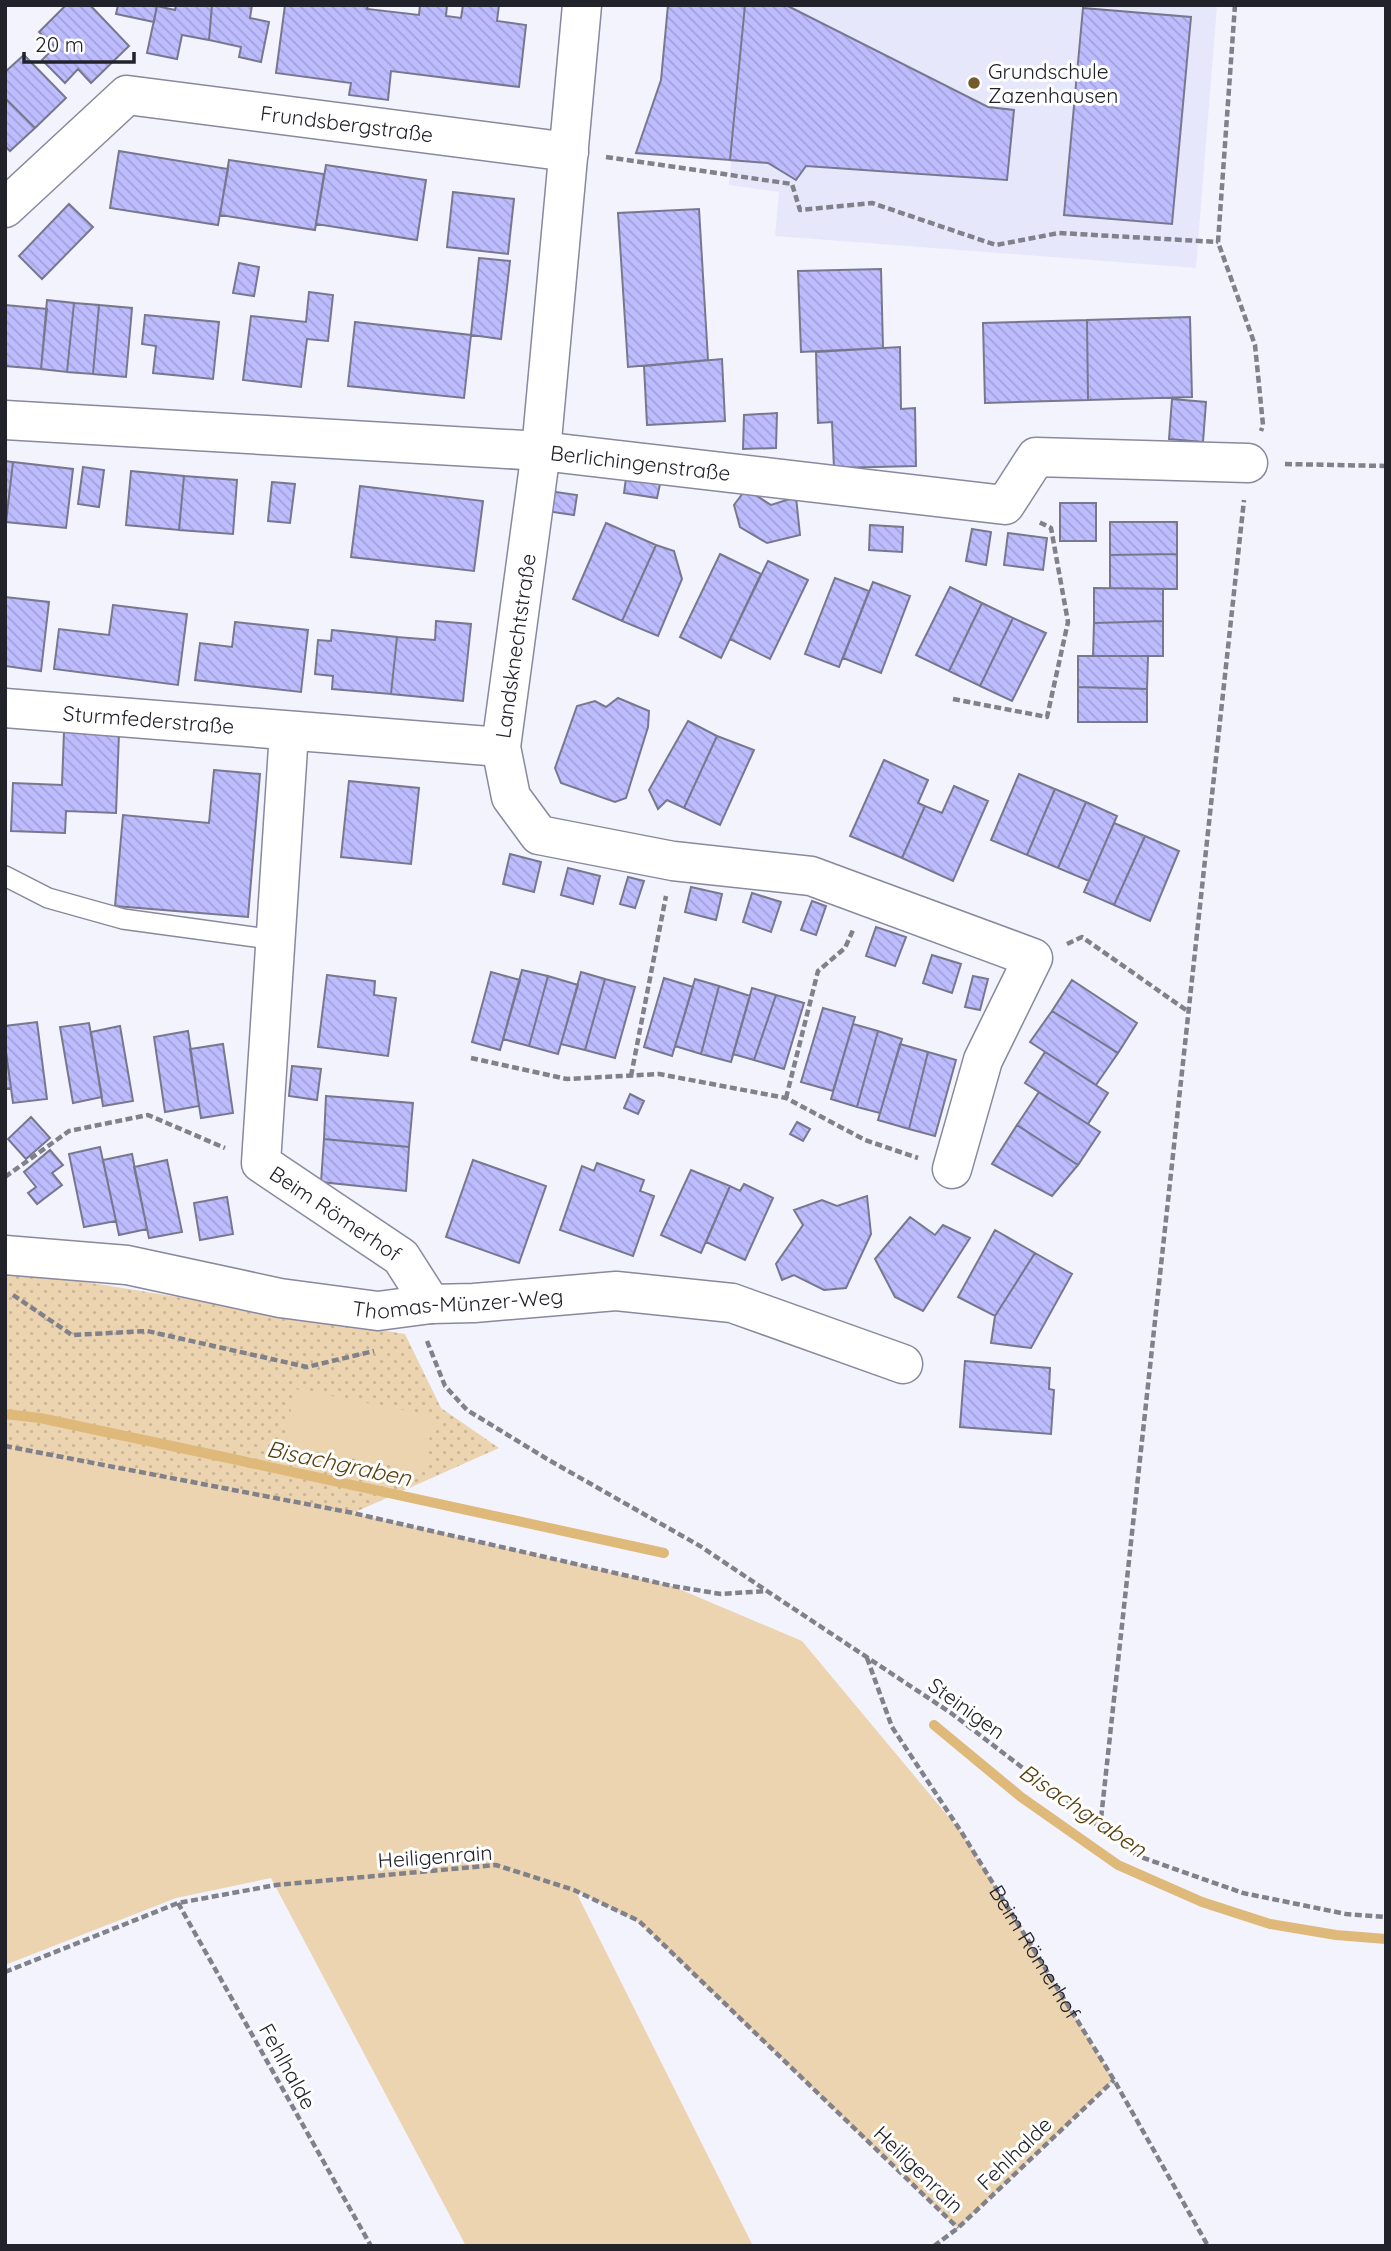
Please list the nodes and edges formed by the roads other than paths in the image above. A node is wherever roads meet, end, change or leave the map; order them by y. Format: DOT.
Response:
graph roads {
  1 [pos="582,5"];
  2 [pos="569,152"];
  3 [pos="5,208"];
  4 [pos="5,419"];
  5 [pos="541,451"];
  6 [pos="1248,463"];
  7 [pos="5,708"];
  8 [pos="289,732"];
  9 [pos="501,747"];
  10 [pos="5,876"];
  11 [pos="276,940"];
  12 [pos="952,1169"];
  13 [pos="7,1260"];
  14 [pos="431,1304"];
  15 [pos="903,1364"];
  1 -- 2 [label="street, Landsknechtstraße"];
  2 -- 3 [label="street, Frundsbergstraße"];
  2 -- 5 [label="street, Landsknechtstraße"];
  4 -- 5 [label="street, Berlichingenstraße"];
  5 -- 6 [label="street, Berlichingenstraße"];
  5 -- 9 [label="street, Landsknechtstraße"];
  7 -- 8 [label="street, Sturmfederstraße"];
  8 -- 9 [label="street, Sturmfederstraße"];
  8 -- 11 [label="street, Beim Römerhof"];
  9 -- 12 [label="street, Landsknechtstraße"];
  10 -- 11 [label="lane"];
  11 -- 14 [label="street, Beim Römerhof"];
  13 -- 14 [label="street, Thomas-Münzer-Weg"];
  14 -- 15 [label="street, Thomas-Münzer-Weg"];
}
